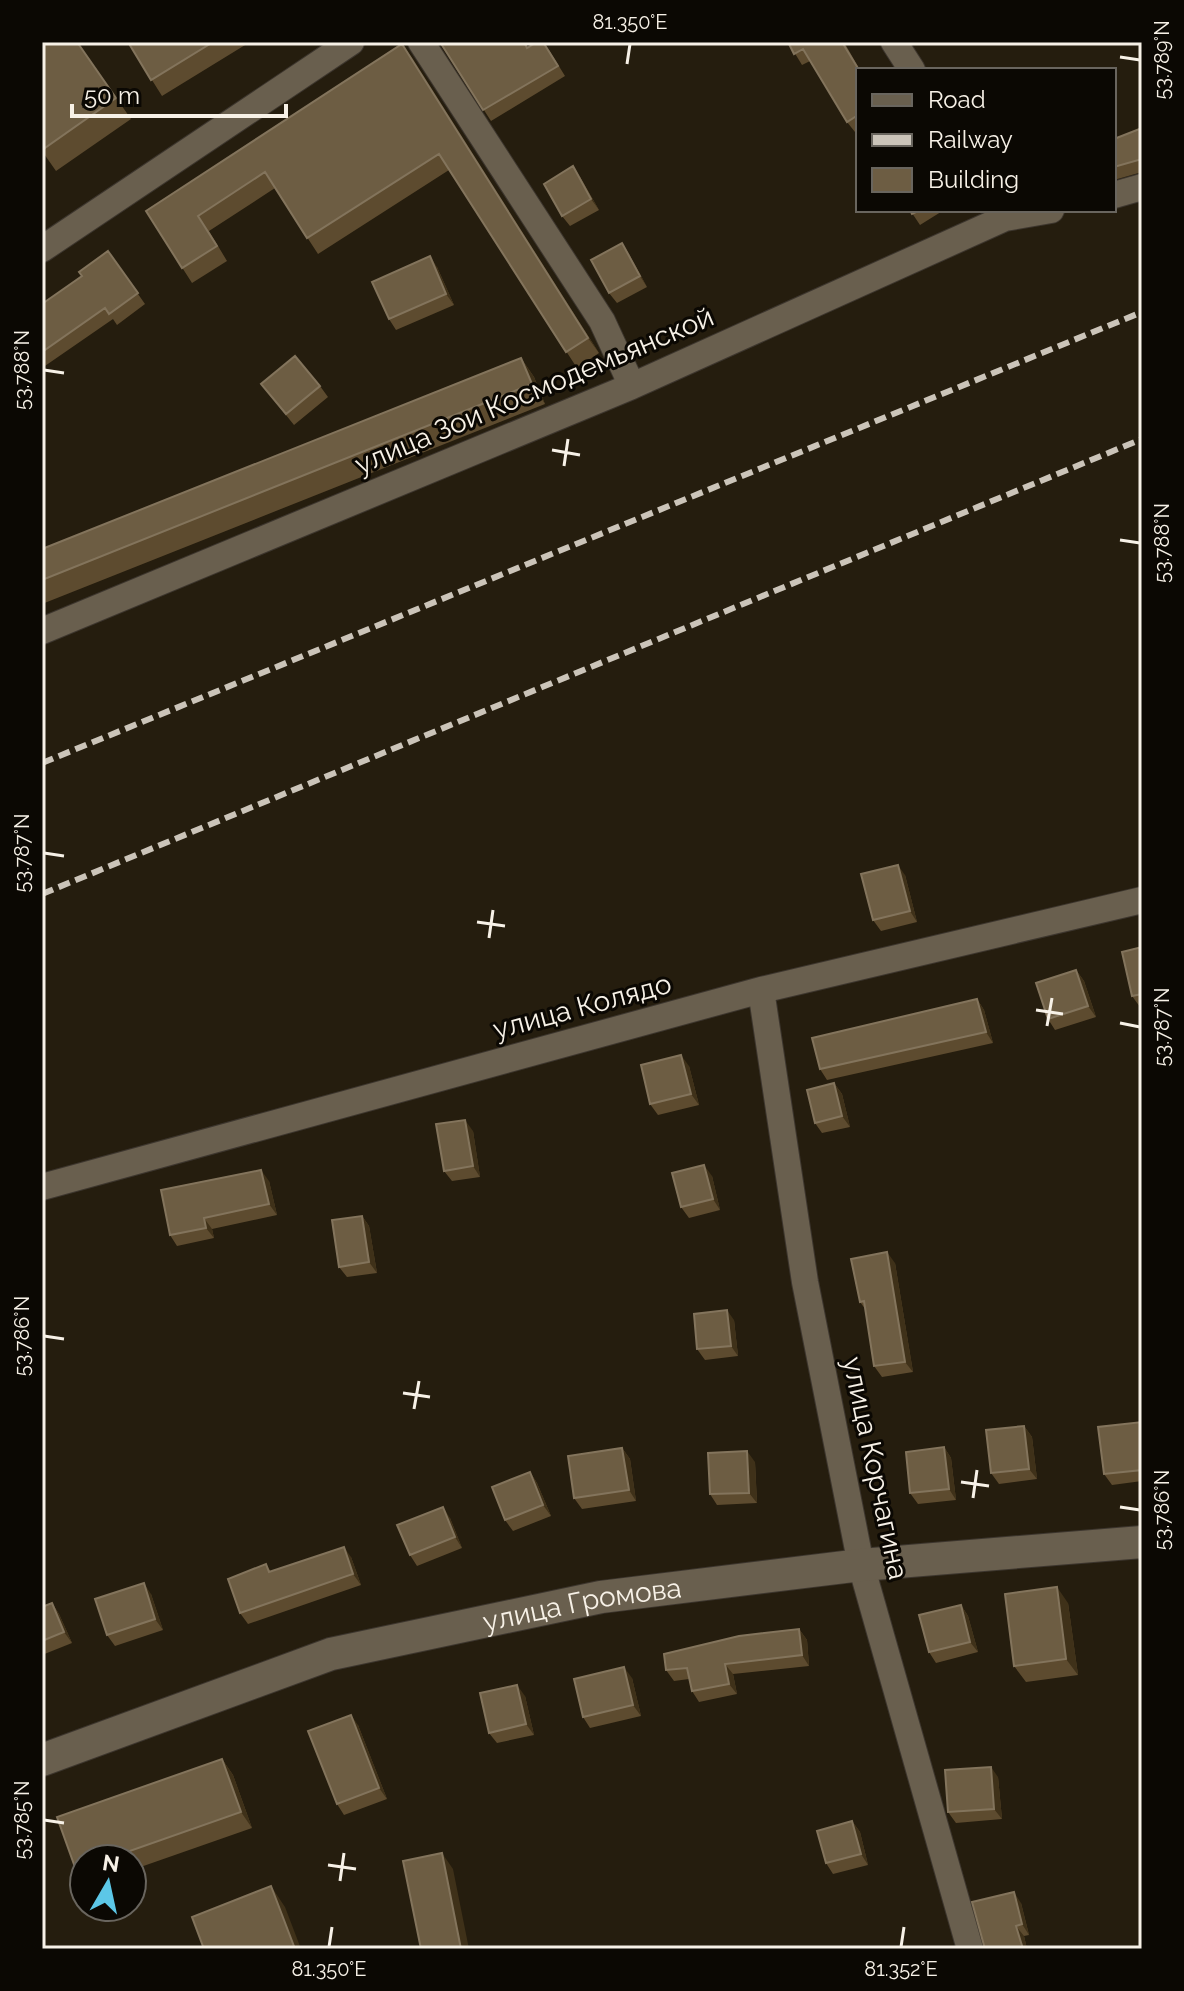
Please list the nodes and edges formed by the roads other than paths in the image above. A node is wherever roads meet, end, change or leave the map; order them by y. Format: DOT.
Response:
graph roads {
  1 [pos="351,42"];
  2 [pos="421,42"];
  3 [pos="894,42"];
  4 [pos="911,68"];
  5 [pos="1142,187"];
  6 [pos="1116,194"];
  7 [pos="1026,212"];
  8 [pos="1002,214"];
  9 [pos="42,249"];
  10 [pos="632,386"];
  11 [pos="42,631"];
  12 [pos="1142,900"];
  13 [pos="761,990"];
  14 [pos="42,1187"];
  15 [pos="1142,1542"];
  16 [pos="861,1565"];
  17 [pos="42,1760"];
  18 [pos="970,1949"];
  1 -- 9 [label="street"];
  2 -- 10 [label="street"];
  3 -- 4 [label="street"];
  5 -- 6 [label="street"];
  7 -- 8 [label="street, улица Зои Космодемьянской"];
  8 -- 10 [label="street, улица Зои Космодемьянской"];
  10 -- 11 [label="street, улица Зои Космодемьянской"];
  12 -- 13 [label="street, улица Колядо"];
  13 -- 14 [label="street, улица Колядо"];
  13 -- 16 [label="street, улица Корчагина"];
  15 -- 16 [label="street, улица Громова"];
  16 -- 17 [label="street, улица Громова"];
  16 -- 18 [label="street, улица Корчагина"];
}
